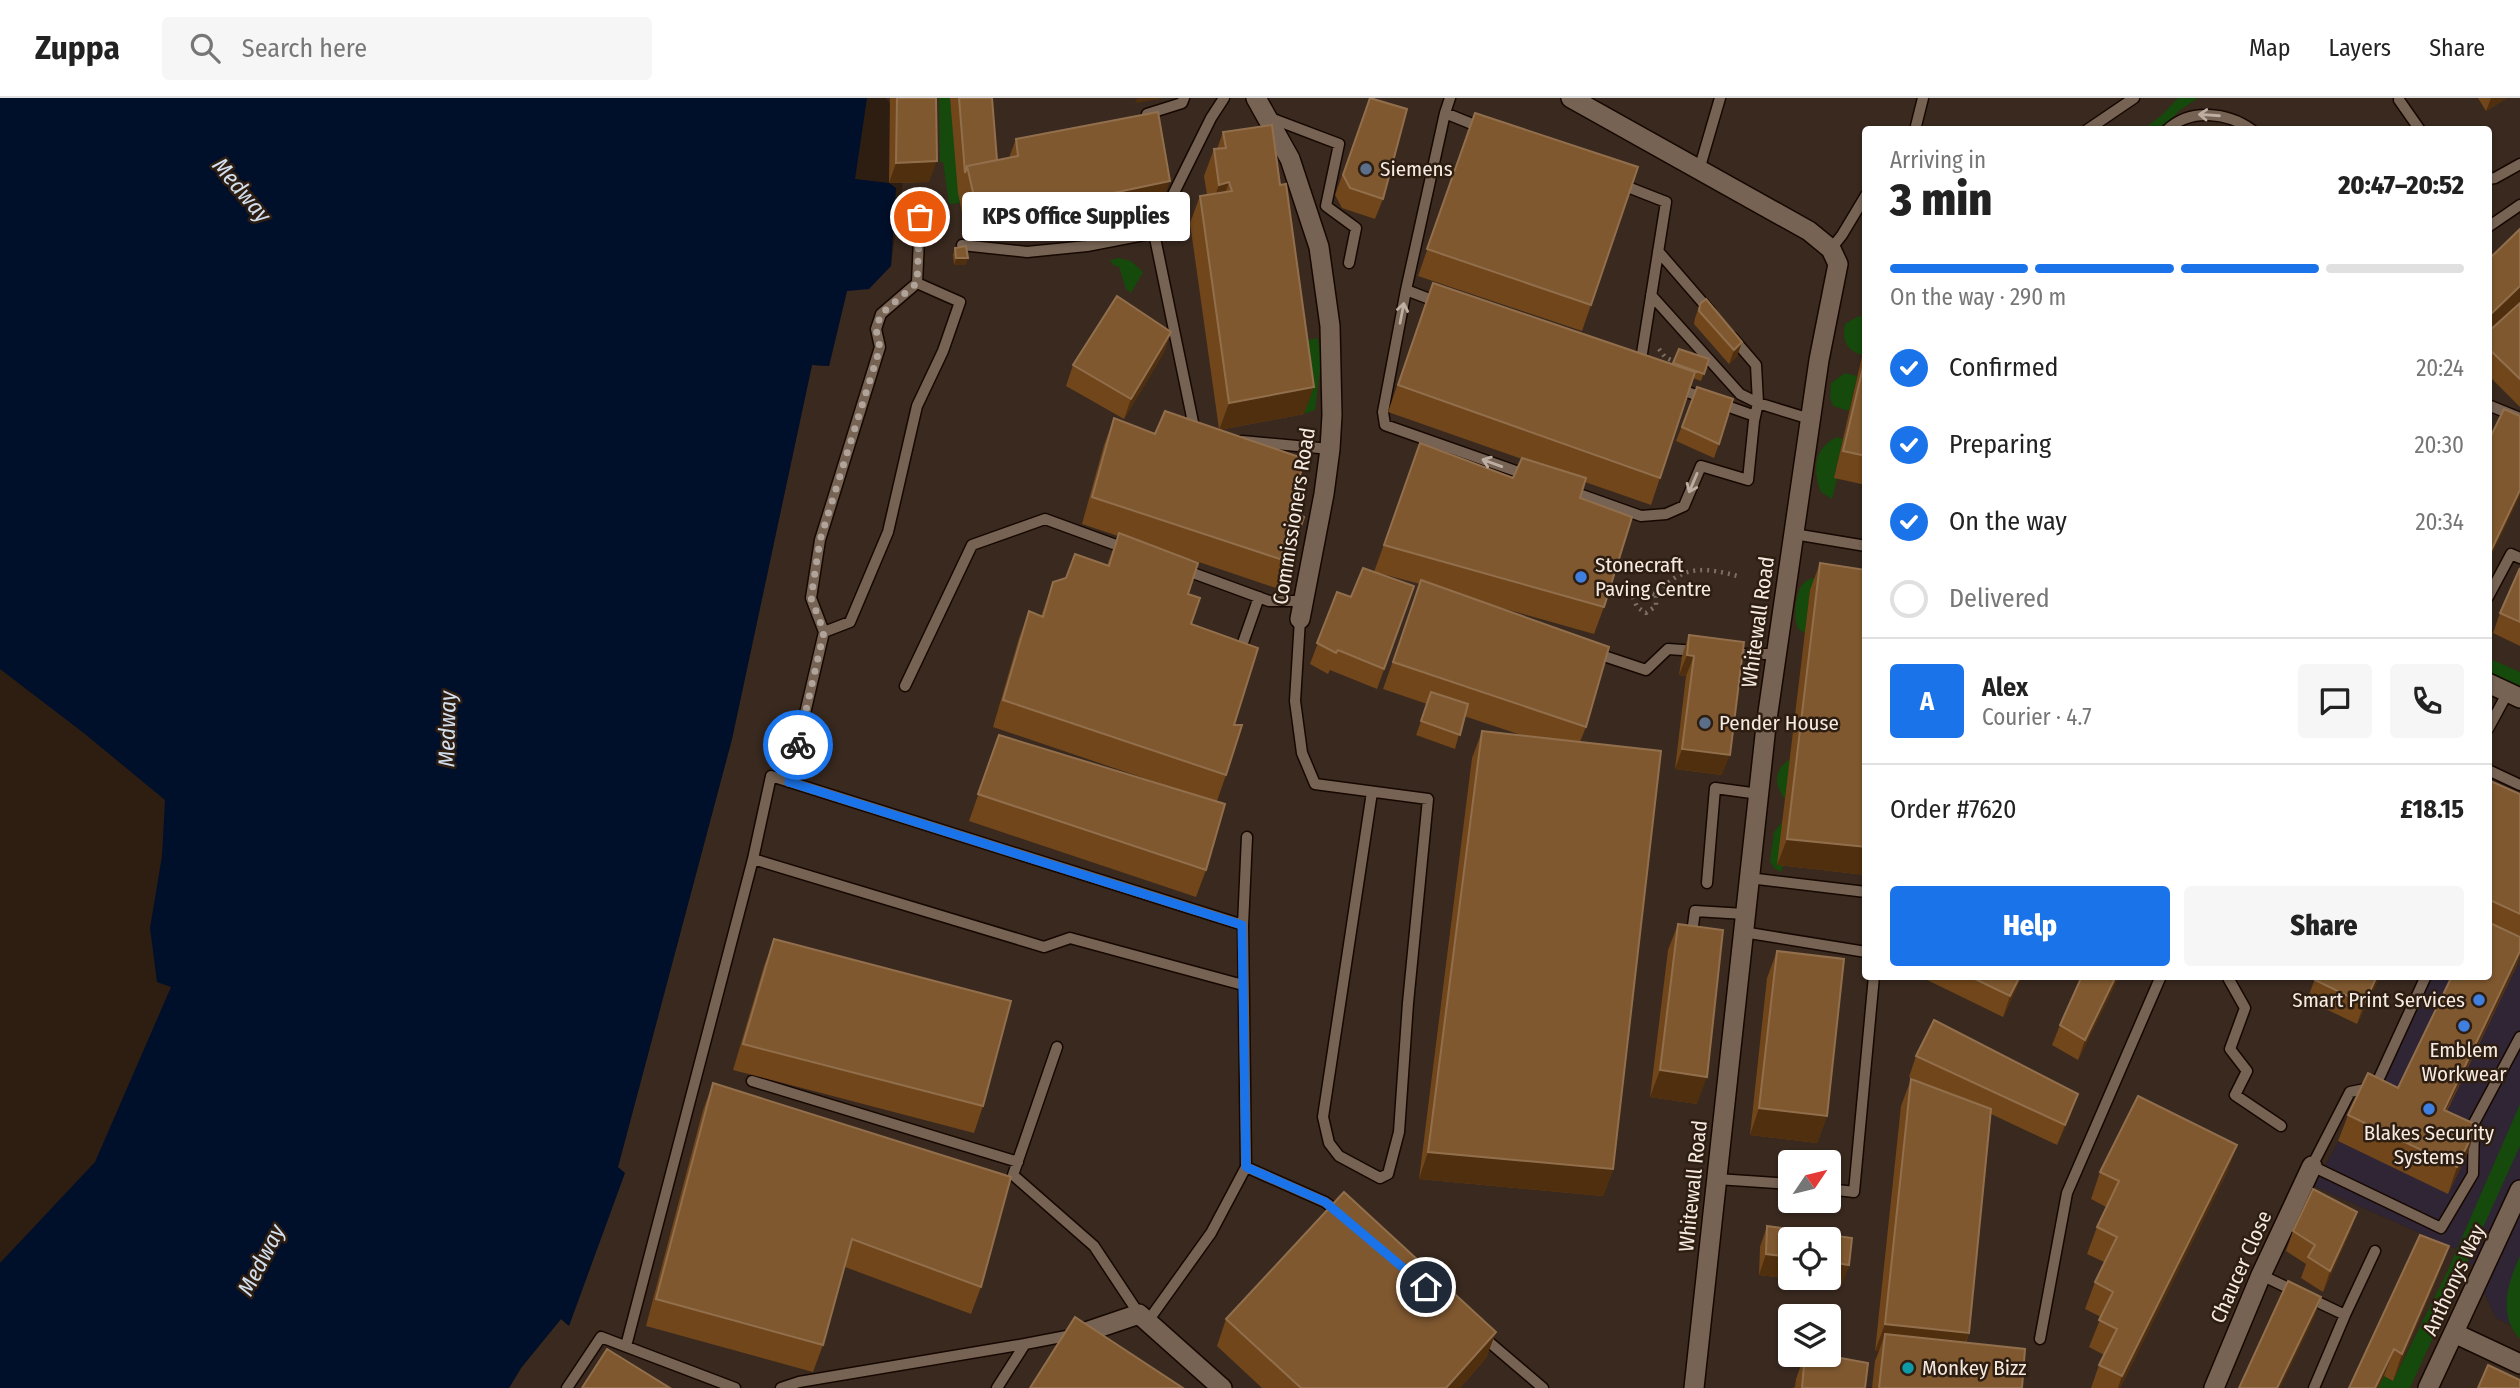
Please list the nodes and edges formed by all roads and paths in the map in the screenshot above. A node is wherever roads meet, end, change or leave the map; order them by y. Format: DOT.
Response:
graph roads {
  1 [pos="1184,98"];
  2 [pos="1224,98"];
  3 [pos="1256,98"];
  4 [pos="1450,98"];
  5 [pos="1571,98"];
  6 [pos="1720,98"];
  7 [pos="1923,98"];
  8 [pos="2134,98"];
  9 [pos="2399,100"];
  10 [pos="1445,113"];
  11 [pos="1147,114"];
  12 [pos="1266,116"];
  13 [pos="1916,126"];
  14 [pos="2093,126"];
  15 [pos="2171,126"];
  16 [pos="2247,126"];
  17 [pos="2417,126"];
  18 [pos="1494,133"];
  19 [pos="2520,164"];
  20 [pos="1699,170"];
  21 [pos="1605,178"];
  22 [pos="2492,178"];
  23 [pos="1862,201"];
  24 [pos="2520,205"];
  25 [pos="920,217"];
  26 [pos="2492,224"];
  27 [pos="1154,233"];
  28 [pos="962,245"];
  29 [pos="1831,249"];
  30 [pos="1658,251"];
  31 [pos="1349,263"];
  32 [pos="917,283"];
  33 [pos="1406,290"];
  34 [pos="1651,295"];
  35 [pos="1458,309"];
  36 [pos="1626,370"];
  37 [pos="1639,374"];
  38 [pos="1652,379"];
  39 [pos="1665,384"];
  40 [pos="1758,403"];
  41 [pos="2492,407"];
  42 [pos="1755,416"];
  43 [pos="2520,418"];
  44 [pos="1810,419"];
  45 [pos="1209,438"];
  46 [pos="1236,440"];
  47 [pos="1330,449"];
  48 [pos="1539,480"];
  49 [pos="1551,484"];
  50 [pos="1794,534"];
  51 [pos="1862,545"];
  52 [pos="1133,551"];
  53 [pos="2520,558"];
  54 [pos="1171,565"];
  55 [pos="1741,577"];
  56 [pos="1608,588"];
  57 [pos="2492,590"];
  58 [pos="1656,594"];
  59 [pos="1259,597"];
  60 [pos="1633,597"];
  61 [pos="1301,610"];
  62 [pos="824,632"];
  63 [pos="1580,648"];
  64 [pos="1704,652"];
  65 [pos="1739,654"];
  66 [pos="1776,654"];
  67 [pos="1236,661"];
  68 [pos="2492,685"];
  69 [pos="905,686"];
  70 [pos="2514,695"];
  71 [pos="2492,724"];
  72 [pos="2492,772"];
  73 [pos="789,782"];
  74 [pos="2520,785"];
  75 [pos="1372,792"];
  76 [pos="1759,794"];
  77 [pos="1247,837"];
  78 [pos="753,859"];
  79 [pos="1749,878"];
  80 [pos="1707,883"];
  81 [pos="1862,892"];
  82 [pos="1744,923"];
  83 [pos="1242,925"];
  84 [pos="1691,943"];
  85 [pos="1862,951"];
  86 [pos="1874,980"];
  87 [pos="2159,980"];
  88 [pos="2229,980"];
  89 [pos="2424,980"];
  90 [pos="1243,985"];
  91 [pos="2520,1037"];
  92 [pos="1057,1047"];
  93 [pos="752,1081"];
  94 [pos="2281,1126"];
  95 [pos="1018,1162"];
  96 [pos="2312,1166"];
  97 [pos="1246,1167"];
  98 [pos="1717,1178"];
  99 [pos="1778,1183"];
  100 [pos="1841,1190"];
  101 [pos="2520,1190"];
  102 [pos="1344,1217"];
  103 [pos="2375,1251"];
  104 [pos="2261,1275"];
  105 [pos="2345,1315"];
  106 [pos="1143,1318"];
  107 [pos="1469,1325"];
  108 [pos="1083,1333"];
  109 [pos="2454,1334"];
  110 [pos="2040,1339"];
  111 [pos="1025,1344"];
  112 [pos="626,1346"];
  113 [pos="2520,1364"];
  114 [pos="567,1388"];
  115 [pos="735,1388"];
  116 [pos="781,1388"];
  117 [pos="997,1388"];
  118 [pos="1222,1388"];
  119 [pos="1543,1388"];
  120 [pos="1694,1388"];
  121 [pos="2214,1388"];
  122 [pos="2314,1388"];
  123 [pos="2428,1388"];
  1 -- 11 [label="lane"];
  2 -- 27 [label="lane"];
  3 -- 12 [label="street, Commissioners Road"];
  4 -- 10 [label="lane"];
  5 -- 20 [label="street"];
  6 -- 20 [label="lane"];
  7 -- 13 [label="lane"];
  8 -- 14 [label="lane"];
  9 -- 17 [label="lane"];
  10 -- 18 [label="lane"];
  10 -- 33 [label="lane"];
  12 -- 31 [label="lane"];
  12 -- 47 [label="street, Commissioners Road"];
  16 -- 15 [label="lane, one-way"];
  19 -- 22 [label="lane"];
  20 -- 29 [label="street"];
  21 -- 30 [label="lane"];
  23 -- 29 [label="lane"];
  24 -- 26 [label="lane"];
  25 -- 32 [label="lane"];
  27 -- 28 [label="lane"];
  27 -- 45 [label="lane"];
  29 -- 44 [label="street, Whitewall Road"];
  30 -- 34 [label="lane"];
  30 -- 40 [label="lane"];
  32 -- 62 [label="lane"];
  32 -- 62 [label="lane"];
  33 -- 35 [label="lane"];
  48 -- 33 [label="lane, one-way"];
  34 -- 37 [label="lane"];
  34 -- 40 [label="lane"];
  36 -- 37 [label="lane"];
  37 -- 38 [label="lane"];
  39 -- 42 [label="lane"];
  40 -- 42 [label="lane"];
  40 -- 44 [label="lane"];
  41 -- 43 [label="lane"];
  42 -- 49 [label="lane, one-way"];
  44 -- 50 [label="street, Whitewall Road"];
  46 -- 47 [label="lane"];
  47 -- 61 [label="street, Commissioners Road"];
  50 -- 51 [label="lane"];
  50 -- 66 [label="street, Whitewall Road"];
  52 -- 69 [label="lane"];
  53 -- 57 [label="lane"];
  54 -- 59 [label="lane"];
  55 -- 58 [label="path"];
  56 -- 60 [label="path"];
  58 -- 60 [label="path"];
  58 -- 60 [label="path"];
  59 -- 61 [label="lane"];
  59 -- 67 [label="lane"];
  61 -- 75 [label="lane"];
  62 -- 73 [label="lane"];
  63 -- 64 [label="lane"];
  65 -- 66 [label="lane"];
  66 -- 76 [label="street, Whitewall Road"];
  68 -- 70 [label="street"];
  70 -- 71 [label="lane"];
  72 -- 74 [label="lane"];
  73 -- 78 [label="lane"];
  73 -- 83 [label="lane"];
  75 -- 75 [label="lane"];
  76 -- 79 [label="street, Whitewall Road"];
  76 -- 80 [label="lane"];
  77 -- 83 [label="lane"];
  78 -- 90 [label="lane"];
  78 -- 112 [label="lane"];
  79 -- 81 [label="lane"];
  79 -- 82 [label="street, Whitewall Road"];
  82 -- 84 [label="lane"];
  82 -- 85 [label="lane"];
  82 -- 98 [label="street, Whitewall Road"];
  83 -- 90 [label="lane"];
  86 -- 100 [label="lane"];
  87 -- 110 [label="lane"];
  88 -- 94 [label="lane"];
  89 -- 96 [label="lane"];
  90 -- 97 [label="lane"];
  91 -- 96 [label="lane"];
  92 -- 95 [label="lane"];
  93 -- 95 [label="lane"];
  95 -- 106 [label="lane"];
  96 -- 104 [label="street, Chaucer Close"];
  97 -- 102 [label="lane"];
  97 -- 106 [label="lane"];
  98 -- 99 [label="lane"];
  98 -- 120 [label="street, Whitewall Road"];
  101 -- 109 [label="street, Anthonys Way"];
  103 -- 105 [label="lane"];
  104 -- 105 [label="lane"];
  104 -- 121 [label="street, Chaucer Close"];
  105 -- 122 [label="lane"];
  106 -- 108 [label="street"];
  106 -- 118 [label="street"];
  107 -- 119 [label="lane"];
  108 -- 111 [label="lane"];
  109 -- 113 [label="street"];
  109 -- 123 [label="street, Anthonys Way"];
  111 -- 116 [label="lane"];
  111 -- 117 [label="lane"];
  112 -- 114 [label="lane"];
  112 -- 115 [label="lane"];
}
